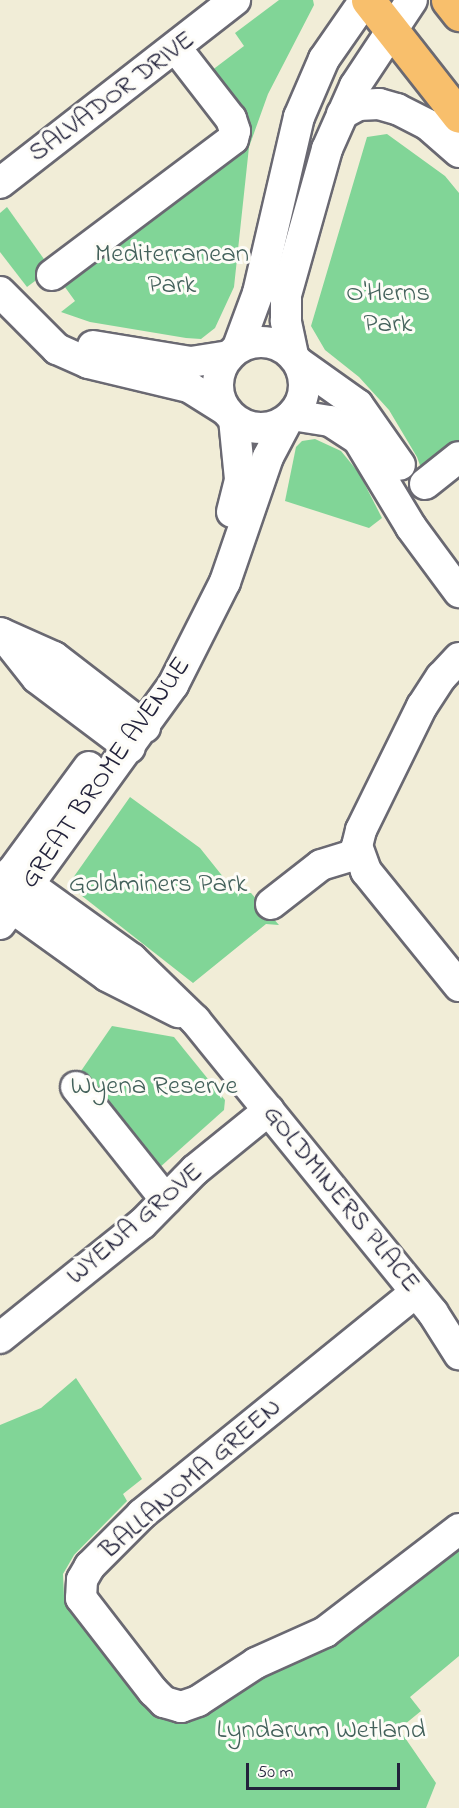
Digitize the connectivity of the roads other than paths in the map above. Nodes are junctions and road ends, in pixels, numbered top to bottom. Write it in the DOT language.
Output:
graph roads {
  1 [pos="367,0"];
  2 [pos="412,0"];
  3 [pos="448,0"];
  4 [pos="235,4"];
  5 [pos="459,14"];
  6 [pos="392,30"];
  7 [pos="176,48"];
  8 [pos="342,114"];
  9 [pos="459,116"];
  10 [pos="459,152"];
  11 [pos="0,183"];
  12 [pos="52,275"];
  13 [pos="0,292"];
  14 [pos="24,320"];
  15 [pos="233,351"];
  16 [pos="296,359"];
  17 [pos="229,414"];
  18 [pos="290,417"];
  19 [pos="459,457"];
  20 [pos="425,484"];
  21 [pos="436,562"];
  22 [pos="459,591"];
  23 [pos="1,633"];
  24 [pos="459,658"];
  25 [pos="129,731"];
  26 [pos="357,854"];
  27 [pos="9,896"];
  28 [pos="271,904"];
  29 [pos="459,986"];
  30 [pos="76,1087"];
  31 [pos="269,1110"];
  32 [pos="166,1200"];
  33 [pos="416,1292"];
  34 [pos="0,1338"];
  35 [pos="459,1354"];
  36 [pos="459,1529"];
  1 -- 6 [label="main road"];
  1 -- 15 [label="street"];
  2 -- 6 [label="street"];
  3 -- 5 [label="main road"];
  4 -- 7 [label="street, SALVADOR DRIVE"];
  6 -- 8 [label="street"];
  6 -- 9 [label="main road"];
  7 -- 11 [label="street, SALVADOR DRIVE"];
  7 -- 12 [label="street"];
  8 -- 10 [label="street"];
  8 -- 16 [label="street"];
  13 -- 14 [label="street"];
  14 -- 15 [label="street"];
  14 -- 17 [label="street"];
  15 -- 16 [label="street"];
  15 -- 17 [label="street"];
  16 -- 18 [label="street"];
  16 -- 21 [label="street"];
  17 -- 18 [label="street"];
  17 -- 25 [label="street, GREAT BROME AVENUE"];
  18 -- 21 [label="street"];
  18 -- 25 [label="street, GREAT BROME AVENUE"];
  19 -- 20 [label="street"];
  21 -- 22 [label="street"];
  23 -- 25 [label="street"];
  24 -- 26 [label="street"];
  25 -- 27 [label="street, GREAT BROME AVENUE"];
  26 -- 28 [label="street"];
  26 -- 29 [label="street"];
  27 -- 31 [label="street, GOLDMINERS PLACE"];
  30 -- 32 [label="street"];
  31 -- 32 [label="street, WYENA GROVE"];
  31 -- 33 [label="street, GOLDMINERS PLACE"];
  32 -- 34 [label="street, WYENA GROVE"];
  33 -- 35 [label="street, GOLDMINERS PLACE"];
  33 -- 36 [label="street, BALLANOMA GREEN"];
}
